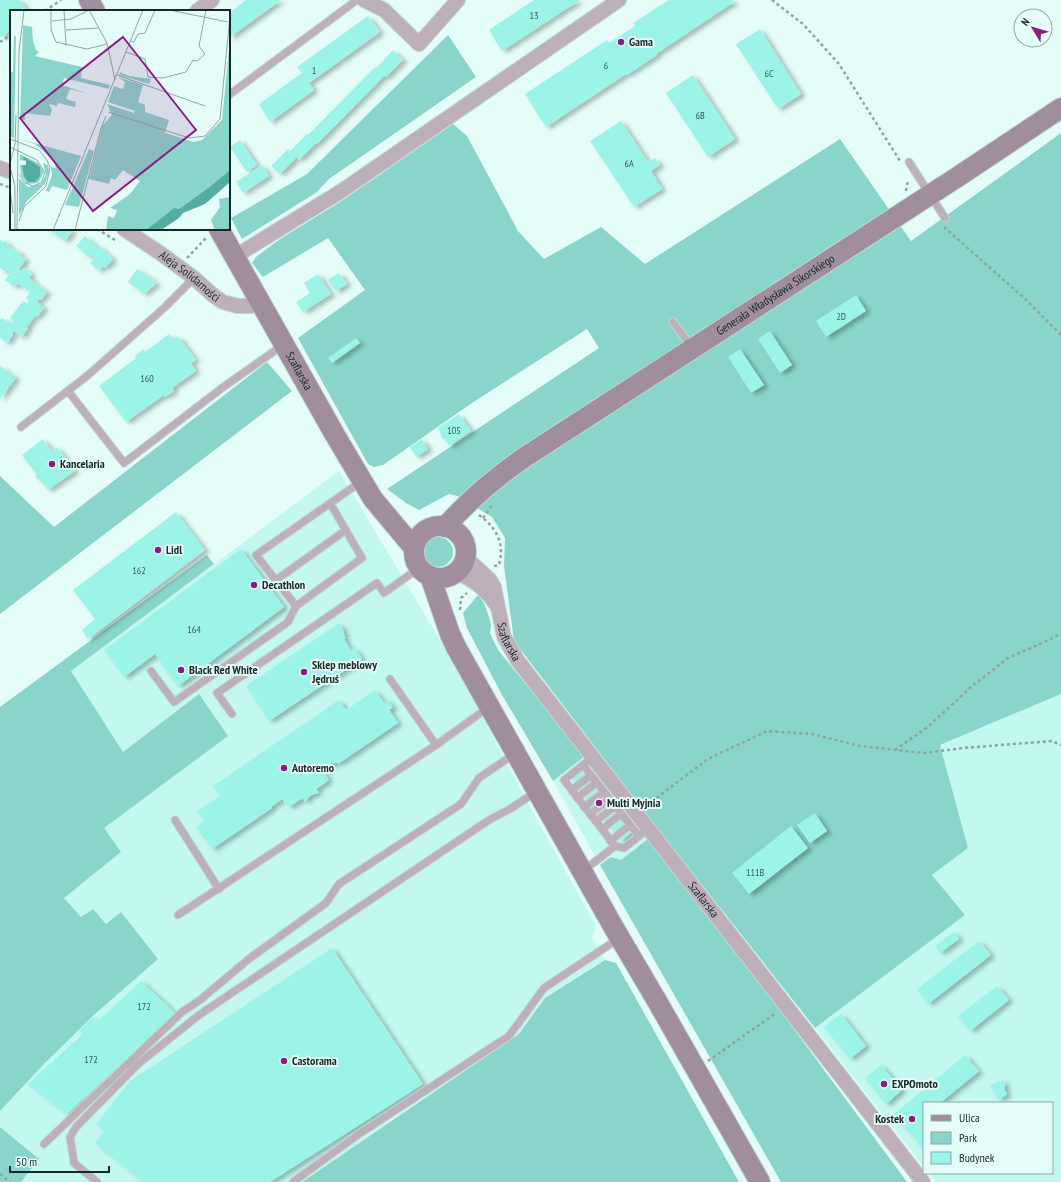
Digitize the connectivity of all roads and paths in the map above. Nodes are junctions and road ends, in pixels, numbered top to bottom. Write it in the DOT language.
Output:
graph roads {
  1 [pos="61,0"];
  2 [pos="89,0"];
  3 [pos="212,0"];
  4 [pos="357,0"];
  5 [pos="364,0"];
  6 [pos="458,0"];
  7 [pos="619,0"];
  8 [pos="772,0"];
  9 [pos="46,10"];
  10 [pos="94,10"];
  11 [pos="197,10"];
  12 [pos="10,35"];
  13 [pos="0,42"];
  14 [pos="230,94"];
  15 [pos="1061,108"];
  16 [pos="905,164"];
  17 [pos="0,168"];
  18 [pos="10,172"];
  19 [pos="909,178"];
  20 [pos="0,184"];
  21 [pos="10,188"];
  22 [pos="906,194"];
  23 [pos="930,194"];
  24 [pos="945,218"];
  25 [pos="944,227"];
  26 [pos="125,230"];
  27 [pos="214,231"];
  28 [pos="234,256"];
  29 [pos="168,259"];
  30 [pos="194,278"];
  31 [pos="260,302"];
  32 [pos="673,322"];
  33 [pos="1061,335"];
  34 [pos="284,344"];
  35 [pos="693,349"];
  36 [pos="68,391"];
  37 [pos="21,427"];
  38 [pos="362,481"];
  39 [pos="330,504"];
  40 [pos="384,511"];
  41 [pos="483,518"];
  42 [pos="346,530"];
  43 [pos="444,531"];
  44 [pos="414,548"];
  45 [pos="491,566"];
  46 [pos="458,568"];
  47 [pos="425,572"];
  48 [pos="276,580"];
  49 [pos="296,606"];
  50 [pos="446,624"];
  51 [pos="1061,633"];
  52 [pos="151,671"];
  53 [pos="390,679"];
  54 [pos="489,706"];
  55 [pos="232,714"];
  56 [pos="436,745"];
  57 [pos="1061,745"];
  58 [pos="895,750"];
  59 [pos="516,753"];
  60 [pos="588,761"];
  61 [pos="591,775"];
  62 [pos="596,782"];
  63 [pos="572,790"];
  64 [pos="537,791"];
  65 [pos="604,792"];
  66 [pos="577,798"];
  67 [pos="609,799"];
  68 [pos="615,806"];
  69 [pos="584,807"];
  70 [pos="590,814"];
  71 [pos="621,814"];
  72 [pos="633,819"];
  73 [pos="175,820"];
  74 [pos="596,821"];
  75 [pos="602,829"];
  76 [pos="644,832"];
  77 [pos="613,844"];
  78 [pos="583,871"];
  79 [pos="219,889"];
  80 [pos="178,915"];
  81 [pos="620,938"];
  82 [pos="786,1006"];
  83 [pos="697,1070"];
  84 [pos="44,1144"];
  85 [pos="0,1174"];
  86 [pos="10,1182"];
  87 [pos="97,1182"];
  88 [pos="293,1182"];
  89 [pos="760,1182"];
  90 [pos="923,1182"];
  1 -- 9 [label="path"];
  2 -- 10 [label="street"];
  3 -- 11 [label="street"];
  4 -- 14 [label="lane"];
  5 -- 6 [label="street"];
  7 -- 28 [label="street"];
  8 -- 16 [label="path"];
  12 -- 13 [label="path"];
  15 -- 23 [label="street, Generała Władysława Sikorskiego"];
  16 -- 23 [label="lane"];
  17 -- 18 [label="street"];
  19 -- 22 [label="path"];
  20 -- 21 [label="path"];
  23 -- 24 [label="lane"];
  23 -- 35 [label="street, Generała Władysława Sikorskiego"];
  25 -- 33 [label="path"];
  26 -- 29 [label="street, Aleja Solidarności"];
  27 -- 28 [label="street, Szaflarska"];
  27 -- 29 [label="path"];
  28 -- 31 [label="street, Szaflarska"];
  29 -- 30 [label="street, Aleja Solidarności"];
  30 -- 31 [label="street, Aleja Solidarności"];
  30 -- 36 [label="lane"];
  31 -- 34 [label="street, Szaflarska"];
  32 -- 35 [label="lane"];
  34 -- 36 [label="lane"];
  34 -- 38 [label="street, Szaflarska"];
  35 -- 43 [label="street, Generała Władysława Sikorskiego"];
  36 -- 37 [label="lane"];
  38 -- 39 [label="lane"];
  38 -- 40 [label="street, Szaflarska"];
  39 -- 42 [label="lane"];
  39 -- 48 [label="lane"];
  40 -- 43 [label="street, Szaflarska"];
  40 -- 44 [label="street, Szaflarska"];
  41 -- 45 [label="path"];
  42 -- 48 [label="lane"];
  42 -- 49 [label="lane"];
  43 -- 44 [label="street"];
  43 -- 46 [label="street"];
  44 -- 47 [label="street"];
  46 -- 47 [label="street"];
  46 -- 50 [label="street"];
  46 -- 60 [label="street, Szaflarska"];
  47 -- 50 [label="street"];
  47 -- 55 [label="lane"];
  48 -- 49 [label="lane"];
  49 -- 52 [label="lane"];
  50 -- 54 [label="street"];
  51 -- 58 [label="path"];
  53 -- 56 [label="lane"];
  54 -- 56 [label="lane"];
  54 -- 59 [label="street"];
  56 -- 79 [label="lane"];
  57 -- 58 [label="path"];
  58 -- 72 [label="path"];
  59 -- 64 [label="street"];
  59 -- 84 [label="lane"];
  60 -- 61 [label="lane"];
  60 -- 63 [label="lane"];
  60 -- 72 [label="street, Szaflarska"];
  61 -- 62 [label="lane"];
  61 -- 63 [label="lane"];
  62 -- 65 [label="lane"];
  62 -- 66 [label="lane"];
  63 -- 66 [label="lane"];
  64 -- 78 [label="street"];
  64 -- 87 [label="lane"];
  65 -- 67 [label="lane"];
  65 -- 69 [label="lane"];
  66 -- 69 [label="lane"];
  67 -- 68 [label="lane"];
  67 -- 70 [label="lane"];
  68 -- 71 [label="lane"];
  68 -- 74 [label="lane"];
  69 -- 70 [label="lane"];
  70 -- 74 [label="lane"];
  71 -- 72 [label="lane"];
  71 -- 75 [label="lane"];
  72 -- 76 [label="street, Szaflarska"];
  72 -- 77 [label="lane"];
  73 -- 79 [label="lane"];
  74 -- 75 [label="lane"];
  75 -- 77 [label="lane"];
  76 -- 77 [label="lane"];
  76 -- 82 [label="street, Szaflarska"];
  77 -- 78 [label="lane"];
  78 -- 81 [label="street"];
  79 -- 80 [label="lane"];
  81 -- 83 [label="street"];
  81 -- 88 [label="lane"];
  82 -- 83 [label="path"];
  82 -- 90 [label="street, Szaflarska"];
  83 -- 89 [label="street"];
  85 -- 86 [label="path"];
}
